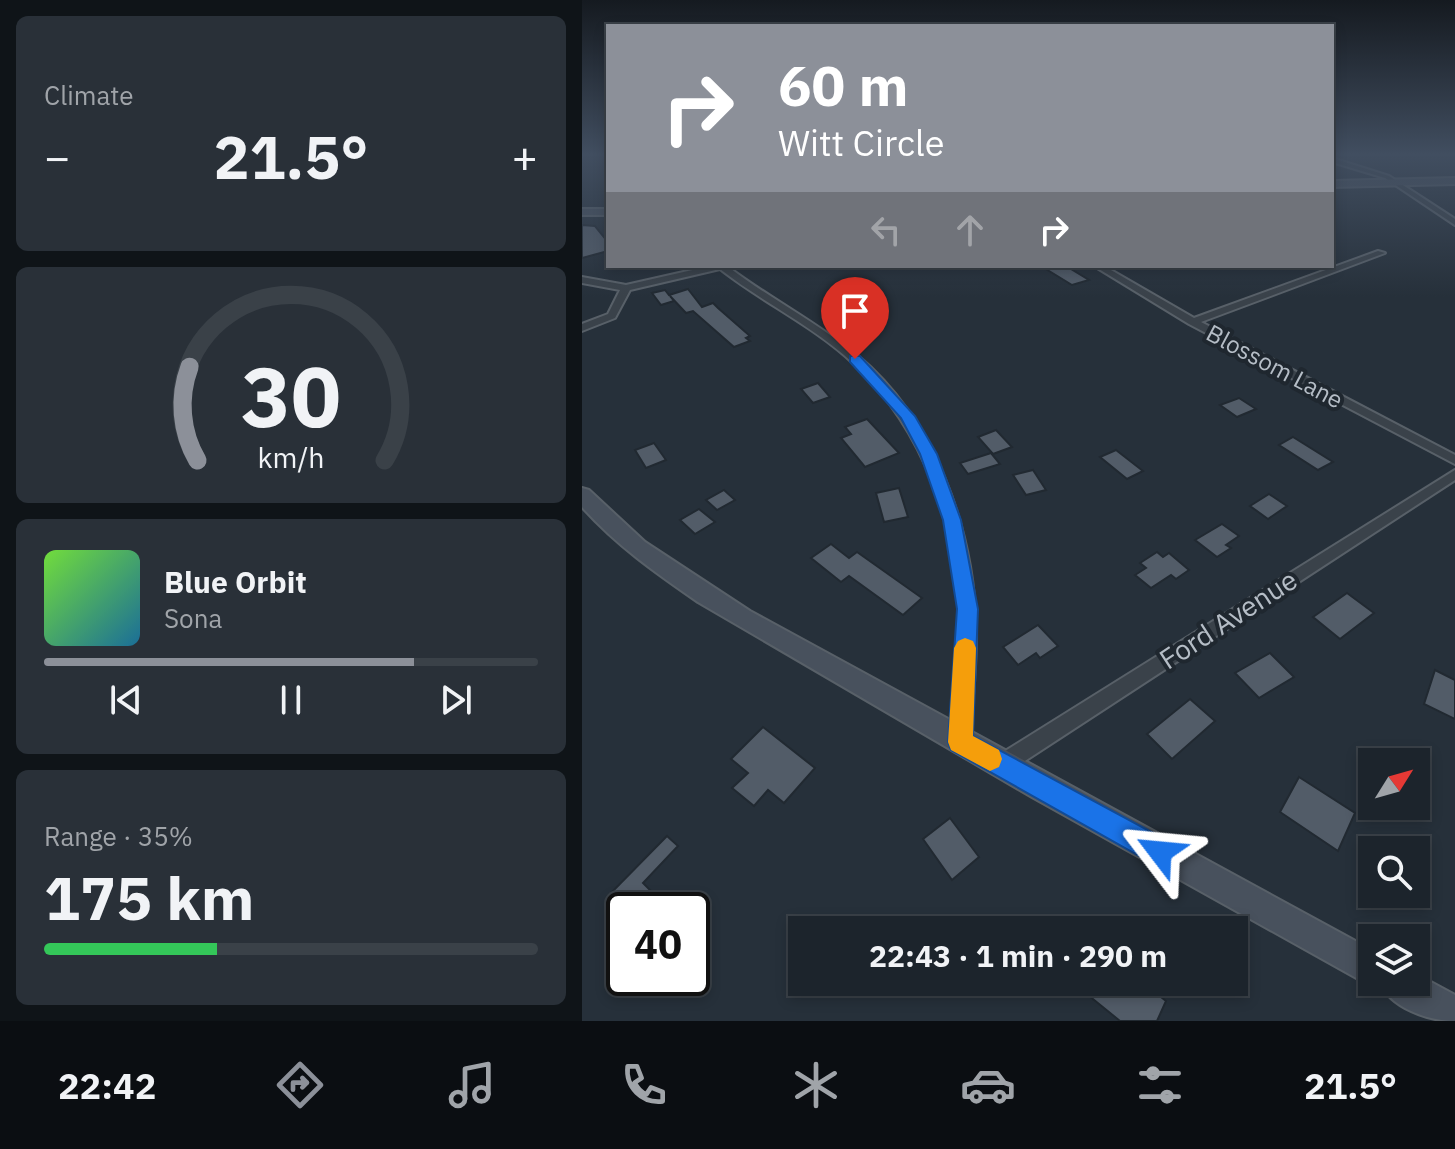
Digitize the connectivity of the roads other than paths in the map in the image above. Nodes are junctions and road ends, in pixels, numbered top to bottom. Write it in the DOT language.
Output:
graph roads {
  1 [pos="1422,202"];
  2 [pos="582,212"];
  3 [pos="606,212"];
  4 [pos="1455,223"];
  5 [pos="1381,253"];
  6 [pos="713,268"];
  7 [pos="724,268"];
  8 [pos="1101,268"];
  9 [pos="582,280"];
  10 [pos="626,288"];
  11 [pos="1193,322"];
  12 [pos="582,328"];
  13 [pos="1455,460"];
  14 [pos="1455,474"];
  15 [pos="582,495"];
  16 [pos="960,742"];
  17 [pos="1001,765"];
  18 [pos="1358,960"];
  19 [pos="1422,996"];
  20 [pos="1455,1014"];
  1 -- 4 [label="street"];
  2 -- 3 [label="street"];
  5 -- 11 [label="street"];
  6 -- 10 [label="street"];
  7 -- 16 [label="street"];
  8 -- 11 [label="street, Blossom Lane"];
  9 -- 10 [label="street"];
  10 -- 12 [label="street"];
  11 -- 13 [label="street, Blossom Lane"];
  14 -- 17 [label="street, Ford Avenue"];
  15 -- 16 [label="street"];
  16 -- 17 [label="street"];
  17 -- 18 [label="street"];
  19 -- 20 [label="street"];
}
